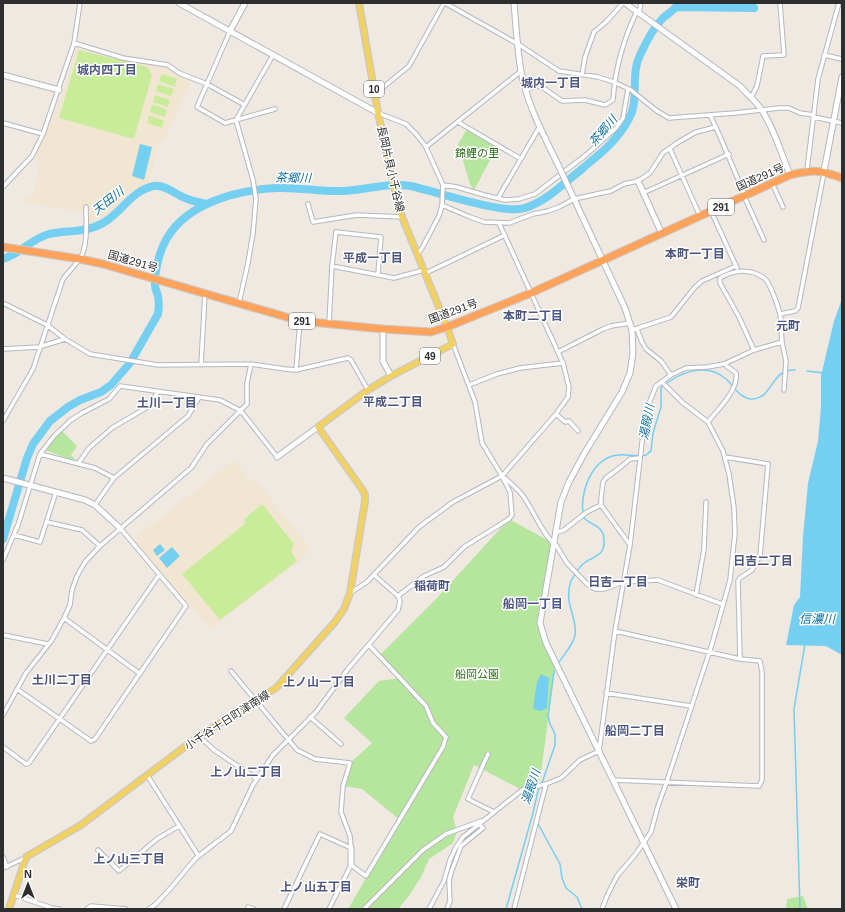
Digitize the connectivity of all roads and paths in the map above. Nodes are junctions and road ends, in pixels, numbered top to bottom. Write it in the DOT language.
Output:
graph roads {
  1 [pos="80,3"];
  2 [pos="179,3"];
  3 [pos="245,3"];
  4 [pos="359,3"];
  5 [pos="444,3"];
  6 [pos="514,3"];
  7 [pos="624,3"];
  8 [pos="641,3"];
  9 [pos="780,3"];
  10 [pos="839,3"];
  11 [pos="638,12"];
  12 [pos="230,31"];
  13 [pos="74,43"];
  14 [pos="518,44"];
  15 [pos="273,55"];
  16 [pos="824,55"];
  17 [pos="842,60"];
  18 [pos="521,71"];
  19 [pos="3,75"];
  20 [pos="582,75"];
  21 [pos="842,77"];
  22 [pos="614,82"];
  23 [pos="207,84"];
  24 [pos="59,90"];
  25 [pos="526,90"];
  26 [pos="630,90"];
  27 [pos="375,94"];
  28 [pos="751,98"];
  29 [pos="245,105"];
  30 [pos="275,109"];
  31 [pos="762,110"];
  32 [pos="378,114"];
  33 [pos="710,115"];
  34 [pos="814,116"];
  35 [pos="236,120"];
  36 [pos="834,121"];
  37 [pos="458,122"];
  38 [pos="3,123"];
  39 [pos="842,123"];
  40 [pos="540,126"];
  41 [pos="716,127"];
  42 [pos="43,134"];
  43 [pos="426,147"];
  44 [pos="670,149"];
  45 [pos="729,154"];
  46 [pos="521,159"];
  47 [pos="807,170"];
  48 [pos="824,171"];
  49 [pos="790,175"];
  50 [pos="682,176"];
  51 [pos="842,178"];
  52 [pos="638,181"];
  53 [pos="772,183"];
  54 [pos="3,186"];
  55 [pos="443,186"];
  56 [pos="644,193"];
  57 [pos="745,196"];
  58 [pos="498,198"];
  59 [pos="574,199"];
  60 [pos="308,204"];
  61 [pos="442,205"];
  62 [pos="86,207"];
  63 [pos="783,207"];
  64 [pos="711,211"];
  65 [pos="700,216"];
  66 [pos="402,217"];
  67 [pos="499,223"];
  68 [pos="662,234"];
  69 [pos="505,235"];
  70 [pos="764,240"];
  71 [pos="3,247"];
  72 [pos="417,253"];
  73 [pos="80,259"];
  74 [pos="602,260"];
  75 [pos="332,266"];
  76 [pos="737,268"];
  77 [pos="425,272"];
  78 [pos="378,274"];
  79 [pos="205,293"];
  80 [pos="531,293"];
  81 [pos="3,303"];
  82 [pos="239,303"];
  83 [pos="780,314"];
  84 [pos="300,321"];
  85 [pos="630,323"];
  86 [pos="330,324"];
  87 [pos="47,325"];
  88 [pos="447,327"];
  89 [pos="383,329"];
  90 [pos="635,330"];
  91 [pos="65,339"];
  92 [pos="782,342"];
  93 [pos="453,344"];
  94 [pos="39,347"];
  95 [pos="3,349"];
  96 [pos="754,350"];
  97 [pos="558,352"];
  98 [pos="563,362"];
  99 [pos="250,364"];
  100 [pos="724,364"];
  101 [pos="201,365"];
  102 [pos="296,370"];
  103 [pos="671,375"];
  104 [pos="391,376"];
  105 [pos="663,383"];
  106 [pos="469,385"];
  107 [pos="368,390"];
  108 [pos="784,390"];
  109 [pos="158,392"];
  110 [pos="199,397"];
  111 [pos="241,411"];
  112 [pos="556,414"];
  113 [pos="3,421"];
  114 [pos="708,422"];
  115 [pos="318,427"];
  116 [pos="578,431"];
  117 [pos="40,454"];
  118 [pos="640,456"];
  119 [pos="725,457"];
  120 [pos="277,458"];
  121 [pos="78,464"];
  122 [pos="502,476"];
  123 [pos="3,478"];
  124 [pos="114,478"];
  125 [pos="30,485"];
  126 [pos="56,492"];
  127 [pos="706,502"];
  128 [pos="96,505"];
  129 [pos="601,505"];
  130 [pos="47,522"];
  131 [pos="121,529"];
  132 [pos="555,533"];
  133 [pos="14,535"];
  134 [pos="553,544"];
  135 [pos="630,545"];
  136 [pos="100,546"];
  137 [pos="3,560"];
  138 [pos="159,575"];
  139 [pos="374,575"];
  140 [pos="730,580"];
  141 [pos="738,581"];
  142 [pos="623,582"];
  143 [pos="350,593"];
  144 [pos="696,595"];
  145 [pos="398,596"];
  146 [pos="722,604"];
  147 [pos="64,618"];
  148 [pos="615,631"];
  149 [pos="3,635"];
  150 [pos="48,644"];
  151 [pos="369,645"];
  152 [pos="106,650"];
  153 [pos="709,652"];
  154 [pos="740,659"];
  155 [pos="231,671"];
  156 [pos="139,673"];
  157 [pos="17,689"];
  158 [pos="606,693"];
  159 [pos="257,702"];
  160 [pos="691,706"];
  161 [pos="3,715"];
  162 [pos="310,717"];
  163 [pos="60,718"];
  164 [pos="199,736"];
  165 [pos="287,740"];
  166 [pos="340,744"];
  167 [pos="3,747"];
  168 [pos="599,751"];
  169 [pos="488,754"];
  170 [pos="147,775"];
  171 [pos="257,779"];
  172 [pos="613,780"];
  173 [pos="667,781"];
  174 [pos="545,784"];
  175 [pos="494,812"];
  176 [pos="483,820"];
  177 [pos="479,824"];
  178 [pos="179,826"];
  179 [pos="644,842"];
  180 [pos="351,848"];
  181 [pos="98,850"];
  182 [pos="198,855"];
  183 [pos="3,857"];
  184 [pos="26,857"];
  185 [pos="352,865"];
  186 [pos="5,867"];
  187 [pos="14,895"];
  188 [pos="248,907"];
  189 [pos="8,909"];
  190 [pos="59,909"];
  191 [pos="87,909"];
  192 [pos="126,909"];
  193 [pos="149,909"];
  194 [pos="254,909"];
  195 [pos="284,909"];
  196 [pos="329,909"];
  197 [pos="364,909"];
  198 [pos="429,909"];
  199 [pos="447,909"];
  200 [pos="514,909"];
  201 [pos="602,909"];
  202 [pos="676,909"];
  1 -- 13 [label="street"];
  2 -- 12 [label="street"];
  3 -- 12 [label="street"];
  4 -- 27 [label="main road, 長岡片貝小千谷線 / 10"];
  5 -- 14 [label="street"];
  5 -- 27 [label="street"];
  6 -- 14 [label="street"];
  7 -- 11 [label="street"];
  7 -- 20 [label="street"];
  8 -- 11 [label="street"];
  9 -- 28 [label="street"];
  10 -- 16 [label="street"];
  11 -- 22 [label="street"];
  11 -- 28 [label="street"];
  12 -- 15 [label="street"];
  12 -- 23 [label="street"];
  13 -- 23 [label="street"];
  13 -- 24 [label="street"];
  14 -- 18 [label="street"];
  14 -- 20 [label="street"];
  15 -- 29 [label="street"];
  15 -- 32 [label="street"];
  16 -- 17 [label="street"];
  16 -- 34 [label="street"];
  18 -- 25 [label="street"];
  18 -- 37 [label="street"];
  19 -- 24 [label="street"];
  20 -- 22 [label="street"];
  21 -- 36 [label="street"];
  22 -- 25 [label="street"];
  22 -- 26 [label="street"];
  23 -- 29 [label="street"];
  23 -- 35 [label="street"];
  24 -- 42 [label="street"];
  25 -- 40 [label="street"];
  26 -- 33 [label="street"];
  26 -- 58 [label="street"];
  27 -- 32 [label="main road, 長岡片貝小千谷線 / 10"];
  28 -- 31 [label="street"];
  29 -- 35 [label="street"];
  30 -- 35 [label="street"];
  31 -- 33 [label="street"];
  31 -- 34 [label="street"];
  31 -- 49 [label="street"];
  32 -- 43 [label="street"];
  32 -- 66 [label="main road, 長岡片貝小千谷線 / 10"];
  33 -- 41 [label="street"];
  34 -- 36 [label="street"];
  34 -- 47 [label="street"];
  35 -- 82 [label="street"];
  36 -- 39 [label="street"];
  36 -- 48 [label="street"];
  37 -- 43 [label="street"];
  37 -- 46 [label="street"];
  38 -- 42 [label="street"];
  40 -- 46 [label="street"];
  40 -- 59 [label="street, bridge"];
  41 -- 44 [label="street"];
  41 -- 45 [label="street"];
  42 -- 54 [label="street"];
  43 -- 55 [label="street"];
  44 -- 50 [label="street"];
  44 -- 52 [label="street"];
  45 -- 50 [label="street"];
  45 -- 57 [label="street"];
  46 -- 58 [label="street"];
  47 -- 48 [label="highway, 国道291号 / 291"];
  47 -- 49 [label="highway, 国道291号 / 291"];
  48 -- 51 [label="highway, 国道291号 / 291"];
  48 -- 83 [label="street"];
  49 -- 53 [label="highway, 国道291号 / 291"];
  50 -- 56 [label="street"];
  50 -- 65 [label="street"];
  52 -- 56 [label="street"];
  52 -- 59 [label="street"];
  53 -- 57 [label="highway, 国道291号 / 291"];
  53 -- 63 [label="street"];
  55 -- 58 [label="street"];
  55 -- 61 [label="street"];
  56 -- 68 [label="street"];
  57 -- 64 [label="highway, 国道291号 / 291"];
  57 -- 70 [label="street"];
  59 -- 67 [label="street"];
  59 -- 74 [label="street"];
  60 -- 66 [label="street"];
  61 -- 67 [label="street"];
  61 -- 72 [label="street"];
  62 -- 73 [label="street"];
  64 -- 65 [label="highway, 国道291号 / 291"];
  64 -- 76 [label="street"];
  65 -- 68 [label="highway, 国道291号 / 291"];
  66 -- 72 [label="main road, 長岡片貝小千谷線 / 10"];
  67 -- 69 [label="street"];
  68 -- 74 [label="highway, 国道291号 / 291"];
  69 -- 77 [label="street"];
  69 -- 80 [label="street"];
  71 -- 73 [label="highway, 国道291号 / 291"];
  72 -- 77 [label="main road, 長岡片貝小千谷線 / 10"];
  73 -- 79 [label="highway, 国道291号 / 291"];
  73 -- 87 [label="street"];
  74 -- 80 [label="highway, 国道291号 / 291"];
  74 -- 85 [label="street"];
  75 -- 78 [label="street"];
  75 -- 78 [label="street"];
  75 -- 86 [label="street"];
  76 -- 83 [label="street"];
  76 -- 90 [label="street"];
  76 -- 96 [label="street"];
  77 -- 78 [label="street"];
  77 -- 88 [label="main road, 長岡片貝小千谷線 / 10"];
  79 -- 82 [label="highway, 国道291号 / 291"];
  79 -- 101 [label="street"];
  80 -- 88 [label="highway, 国道291号 / 291"];
  80 -- 97 [label="street"];
  81 -- 87 [label="street"];
  82 -- 84 [label="highway, 国道291号 / 291"];
  83 -- 92 [label="street"];
  84 -- 86 [label="highway, 国道291号 / 291"];
  84 -- 102 [label="street"];
  85 -- 90 [label="street"];
  85 -- 97 [label="street"];
  86 -- 89 [label="highway, 国道291号 / 291"];
  87 -- 91 [label="street"];
  87 -- 94 [label="street"];
  88 -- 89 [label="highway, 国道291号 / 291"];
  88 -- 93 [label="main road, 49"];
  89 -- 104 [label="street"];
  90 -- 103 [label="street"];
  90 -- 132 [label="street"];
  91 -- 94 [label="street"];
  91 -- 101 [label="street"];
  92 -- 96 [label="street"];
  92 -- 108 [label="street"];
  93 -- 104 [label="main road, 49"];
  93 -- 106 [label="street"];
  94 -- 95 [label="street"];
  94 -- 113 [label="street"];
  96 -- 100 [label="street"];
  97 -- 98 [label="street"];
  98 -- 106 [label="street"];
  98 -- 112 [label="street"];
  99 -- 101 [label="street"];
  99 -- 102 [label="street"];
  99 -- 111 [label="street"];
  100 -- 103 [label="street"];
  100 -- 114 [label="street"];
  102 -- 107 [label="street"];
  103 -- 105 [label="street"];
  104 -- 107 [label="main road, 49"];
  105 -- 114 [label="street"];
  105 -- 118 [label="street"];
  106 -- 122 [label="street"];
  107 -- 115 [label="main road, 49"];
  109 -- 110 [label="street"];
  109 -- 117 [label="street"];
  109 -- 121 [label="street"];
  110 -- 111 [label="street"];
  110 -- 124 [label="street"];
  111 -- 120 [label="street"];
  111 -- 131 [label="street"];
  112 -- 116 [label="street"];
  112 -- 122 [label="street"];
  114 -- 119 [label="street"];
  115 -- 120 [label="street"];
  115 -- 143 [label="main road, 小千谷十日町津南線"];
  117 -- 121 [label="street"];
  117 -- 125 [label="street"];
  118 -- 129 [label="street"];
  118 -- 135 [label="street"];
  119 -- 140 [label="street"];
  119 -- 141 [label="street"];
  121 -- 124 [label="street"];
  122 -- 134 [label="street"];
  122 -- 139 [label="street"];
  122 -- 145 [label="street"];
  123 -- 125 [label="street"];
  124 -- 128 [label="street"];
  125 -- 126 [label="street"];
  125 -- 133 [label="street"];
  126 -- 128 [label="street"];
  126 -- 130 [label="street"];
  127 -- 144 [label="street"];
  128 -- 131 [label="street"];
  129 -- 132 [label="street"];
  129 -- 135 [label="street"];
  130 -- 133 [label="street"];
  130 -- 136 [label="street"];
  131 -- 136 [label="street"];
  131 -- 138 [label="street"];
  132 -- 134 [label="street"];
  133 -- 137 [label="street"];
  134 -- 142 [label="street"];
  134 -- 168 [label="street"];
  135 -- 142 [label="street"];
  136 -- 147 [label="street"];
  138 -- 152 [label="street"];
  138 -- 156 [label="street"];
  139 -- 143 [label="street"];
  139 -- 145 [label="street"];
  140 -- 141 [label="street"];
  140 -- 146 [label="street"];
  141 -- 154 [label="street"];
  142 -- 144 [label="street"];
  142 -- 148 [label="street"];
  143 -- 159 [label="main road, 小千谷十日町津南線"];
  144 -- 146 [label="street"];
  145 -- 151 [label="street"];
  146 -- 153 [label="street"];
  147 -- 150 [label="street"];
  147 -- 152 [label="street"];
  148 -- 153 [label="street"];
  148 -- 158 [label="street"];
  149 -- 150 [label="street"];
  150 -- 157 [label="street"];
  151 -- 162 [label="street"];
  151 -- 185 [label="street"];
  152 -- 156 [label="street"];
  152 -- 163 [label="street"];
  153 -- 154 [label="street"];
  153 -- 160 [label="street"];
  154 -- 173 [label="street"];
  155 -- 159 [label="street"];
  156 -- 163 [label="street"];
  157 -- 161 [label="street"];
  157 -- 163 [label="street"];
  158 -- 160 [label="street"];
  158 -- 168 [label="street"];
  159 -- 164 [label="main road, 小千谷十日町津南線"];
  159 -- 165 [label="street"];
  160 -- 173 [label="street"];
  162 -- 165 [label="street"];
  162 -- 166 [label="street"];
  163 -- 167 [label="street"];
  164 -- 170 [label="main road, 小千谷十日町津南線"];
  164 -- 171 [label="street"];
  165 -- 171 [label="street"];
  165 -- 180 [label="street"];
  168 -- 172 [label="street"];
  168 -- 174 [label="street"];
  169 -- 175 [label="street"];
  170 -- 178 [label="street"];
  170 -- 184 [label="main road, 小千谷十日町津南線"];
  171 -- 182 [label="street"];
  172 -- 173 [label="street"];
  172 -- 179 [label="street"];
  173 -- 179 [label="street"];
  174 -- 175 [label="street"];
  174 -- 200 [label="street"];
  175 -- 176 [label="street"];
  176 -- 177 [label="street"];
  176 -- 197 [label="street"];
  177 -- 198 [label="street"];
  177 -- 199 [label="street"];
  178 -- 181 [label="street"];
  178 -- 182 [label="street"];
  179 -- 201 [label="street"];
  179 -- 202 [label="street"];
  180 -- 185 [label="street"];
  180 -- 195 [label="street"];
  182 -- 193 [label="street"];
  183 -- 186 [label="street"];
  184 -- 186 [label="street"];
  184 -- 187 [label="main road"];
  185 -- 196 [label="street"];
  187 -- 189 [label="main road"];
  187 -- 190 [label="street"];
  188 -- 194 [label="street"];
  191 -- 192 [label="street"];
}
